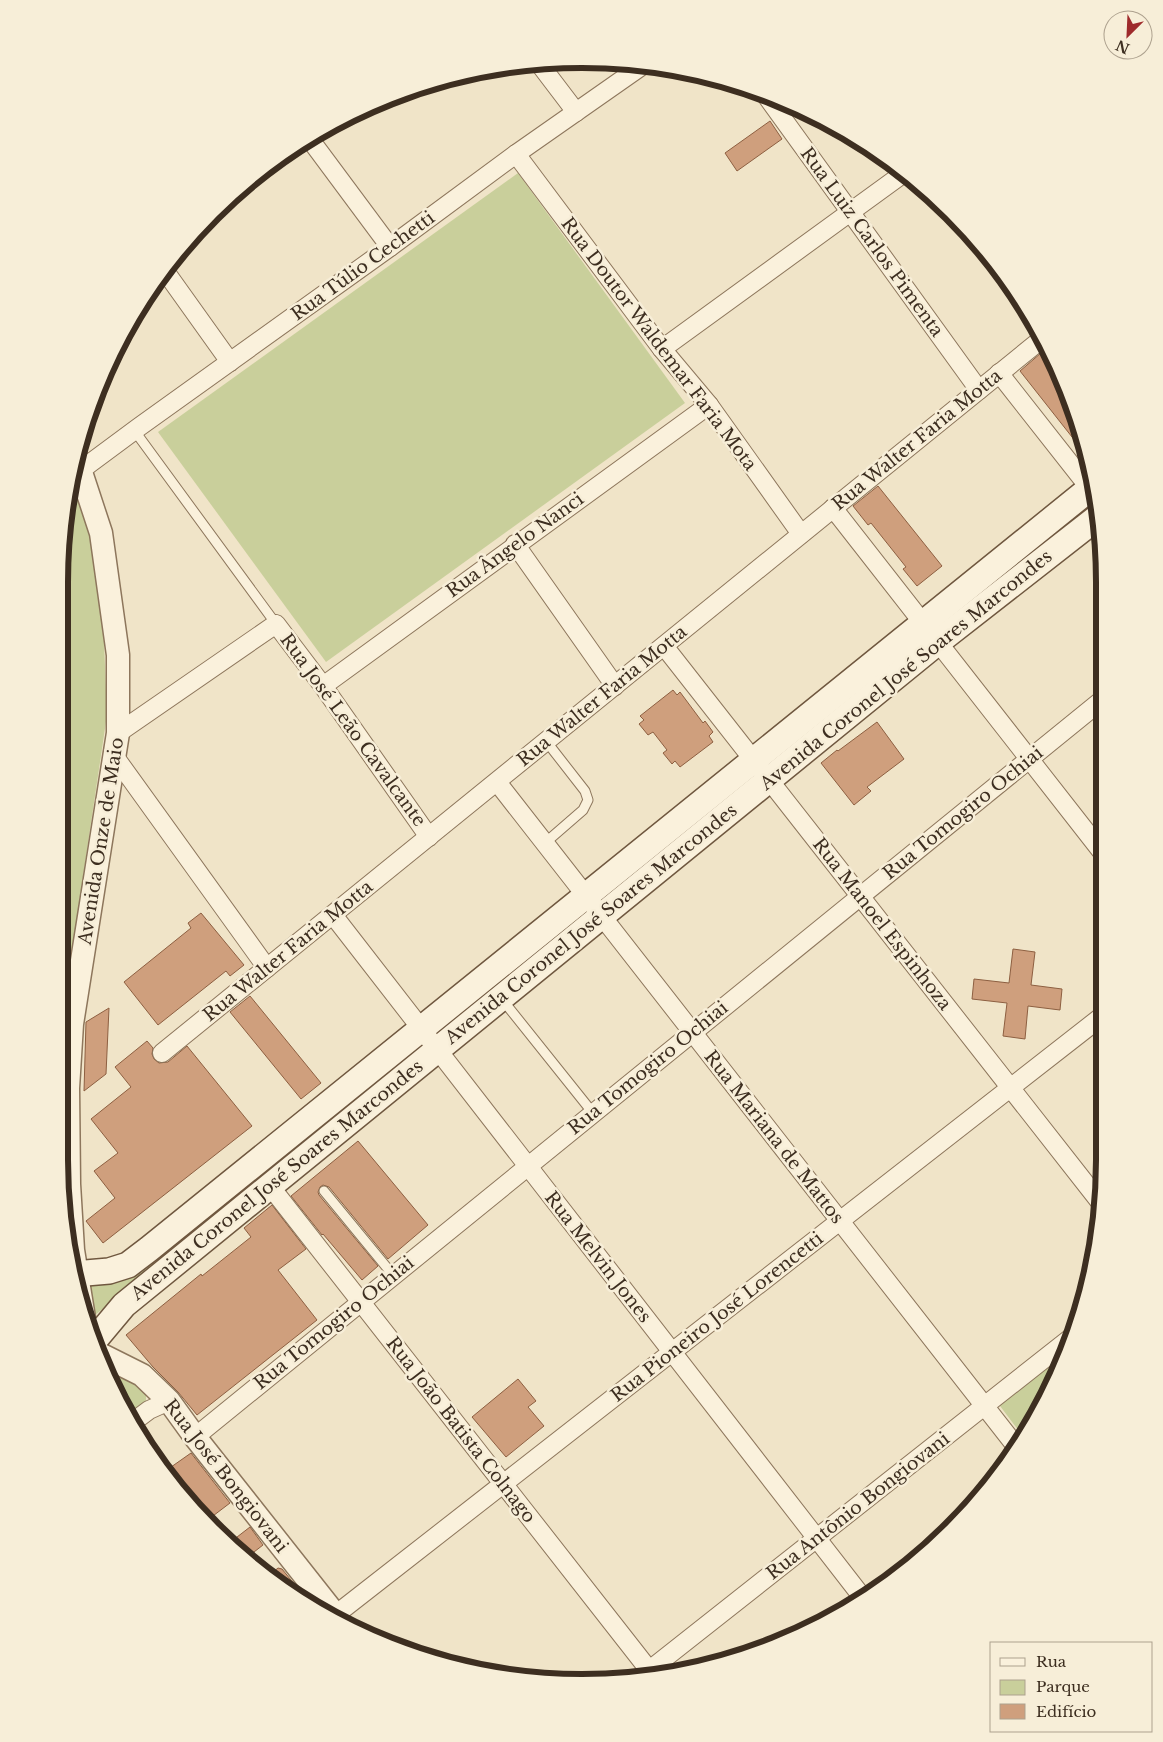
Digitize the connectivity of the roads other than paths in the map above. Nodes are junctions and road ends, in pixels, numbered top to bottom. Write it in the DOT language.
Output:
graph roads {
  1 [pos="544,69"];
  2 [pos="635,71"];
  3 [pos="773,105"];
  4 [pos="576,112"];
  5 [pos="313,143"];
  6 [pos="516,154"];
  7 [pos="898,177"];
  8 [pos="850,211"];
  9 [pos="390,247"];
  10 [pos="169,276"];
  11 [pos="1037,343"];
  12 [pos="662,349"];
  13 [pos="230,362"];
  14 [pos="999,373"];
  15 [pos="979,390"];
  16 [pos="709,404"];
  17 [pos="134,430"];
  18 [pos="81,462"];
  19 [pos="80,468"];
  20 [pos="1086,483"];
  21 [pos="1088,494"];
  22 [pos="833,508"];
  23 [pos="1092,521"];
  24 [pos="801,534"];
  25 [pos="515,544"];
  26 [pos="276,624"];
  27 [pos="930,632"];
  28 [pos="664,646"];
  29 [pos="323,686"];
  30 [pos="614,686"];
  31 [pos="1096,705"];
  32 [pos="118,733"];
  33 [pos="546,741"];
  34 [pos="115,757"];
  35 [pos="1029,759"];
  36 [pos="761,770"];
  37 [pos="497,782"];
  38 [pos="429,836"];
  39 [pos="545,843"];
  40 [pos="1096,844"];
  41 [pos="586,896"];
  42 [pos="860,896"];
  43 [pos="333,915"];
  44 [pos="602,916"];
  45 [pos="267,968"];
  46 [pos="500,998"];
  47 [pos="1096,1022"];
  48 [pos="421,1029"];
  49 [pos="693,1032"];
  50 [pos="437,1050"];
  51 [pos="162,1053"];
  52 [pos="68,1088"];
  53 [pos="68,1088"];
  54 [pos="1011,1088"];
  55 [pos="593,1113"];
  56 [pos="68,1144"];
  57 [pos="68,1144"];
  58 [pos="528,1166"];
  59 [pos="270,1186"];
  60 [pos="324,1191"];
  61 [pos="1094,1194"];
  62 [pos="71,1216"];
  63 [pos="840,1221"];
  64 [pos="80,1274"];
  65 [pos="393,1275"];
  66 [pos="361,1302"];
  67 [pos="99,1335"];
  68 [pos="1060,1347"];
  69 [pos="672,1352"];
  70 [pos="107,1357"];
  71 [pos="169,1401"];
  72 [pos="984,1406"];
  73 [pos="137,1419"];
  74 [pos="195,1437"];
  75 [pos="1012,1441"];
  76 [pos="503,1484"];
  77 [pos="817,1538"];
  78 [pos="860,1593"];
  79 [pos="331,1609"];
  80 [pos="339,1614"];
  81 [pos="654,1669"];
  82 [pos="645,1670"];
  1 -- 4 [label="street"];
  2 -- 4 [label="street, Rua Túlio Cechetti"];
  3 -- 8 [label="street, Rua Luiz Carlos Pimenta"];
  4 -- 6 [label="street, Rua Túlio Cechetti"];
  5 -- 9 [label="street"];
  6 -- 9 [label="street, Rua Túlio Cechetti"];
  6 -- 12 [label="street, Rua Doutor Waldemar Faria Mota"];
  7 -- 8 [label="street"];
  8 -- 12 [label="street"];
  8 -- 15 [label="street, Rua Luiz Carlos Pimenta"];
  9 -- 13 [label="street, Rua Túlio Cechetti"];
  10 -- 13 [label="street"];
  11 -- 14 [label="street, Rua Walter Faria Motta"];
  12 -- 16 [label="street, Rua Doutor Waldemar Faria Mota"];
  13 -- 17 [label="street, Rua Túlio Cechetti"];
  14 -- 15 [label="street, Rua Walter Faria Motta"];
  14 -- 20 [label="street"];
  15 -- 22 [label="street, Rua Walter Faria Motta"];
  16 -- 24 [label="street, Rua Doutor Waldemar Faria Mota"];
  16 -- 25 [label="street, Rua Ângelo Nanci"];
  17 -- 18 [label="street, Rua Túlio Cechetti"];
  17 -- 26 [label="lane"];
  19 -- 32 [label="street, Avenida Onze de Maio"];
  21 -- 27 [label="main road, Avenida Coronel José Soares Marcondes"];
  22 -- 24 [label="street, Rua Walter Faria Motta"];
  22 -- 27 [label="street"];
  23 -- 27 [label="main road, Avenida Coronel José Soares Marcondes"];
  24 -- 28 [label="street, Rua Walter Faria Motta"];
  25 -- 29 [label="street, Rua Ângelo Nanci"];
  25 -- 30 [label="street"];
  26 -- 29 [label="street, Rua José Leão Cavalcante"];
  26 -- 32 [label="street"];
  27 -- 35 [label="street"];
  27 -- 36 [label="main road, Avenida Coronel José Soares Marcondes"];
  28 -- 30 [label="street, Rua Walter Faria Motta"];
  28 -- 36 [label="street, Rua Manoel Espinhoza"];
  29 -- 38 [label="street, Rua José Leão Cavalcante"];
  30 -- 33 [label="street, Rua Walter Faria Motta"];
  31 -- 35 [label="street, Rua Tomogiro Ochiai"];
  32 -- 34 [label="street, Avenida Onze de Maio"];
  33 -- 37 [label="street, Rua Walter Faria Motta"];
  33 -- 39 [label="lane"];
  34 -- 45 [label="street"];
  34 -- 53 [label="street, Avenida Onze de Maio"];
  35 -- 40 [label="street"];
  35 -- 42 [label="street, Rua Tomogiro Ochiai"];
  36 -- 41 [label="main road, Avenida Coronel José Soares Marcondes"];
  36 -- 42 [label="street, Rua Manoel Espinhoza"];
  36 -- 44 [label="main road, Avenida Coronel José Soares Marcondes"];
  37 -- 38 [label="street, Rua Walter Faria Motta"];
  37 -- 39 [label="street, Rua Mariana de Mattos"];
  38 -- 43 [label="street, Rua Walter Faria Motta"];
  39 -- 41 [label="street, Rua Mariana de Mattos"];
  41 -- 44 [label="street, Rua Mariana de Mattos"];
  41 -- 48 [label="main road, Avenida Coronel José Soares Marcondes"];
  42 -- 49 [label="street, Rua Tomogiro Ochiai"];
  42 -- 54 [label="street, Rua Manoel Espinhoza"];
  43 -- 45 [label="street, Rua Walter Faria Motta"];
  43 -- 48 [label="street, Rua Melvin Jones"];
  44 -- 46 [label="main road, Avenida Coronel José Soares Marcondes"];
  44 -- 49 [label="street, Rua Mariana de Mattos"];
  45 -- 51 [label="street, Rua Walter Faria Motta"];
  46 -- 50 [label="main road, Avenida Coronel José Soares Marcondes"];
  46 -- 55 [label="lane"];
  47 -- 54 [label="street, Rua Pioneiro José Lorencetti"];
  48 -- 50 [label="street, Rua Melvin Jones"];
  48 -- 64 [label="main road, Avenida Coronel José Soares Marcondes"];
  49 -- 55 [label="street, Rua Tomogiro Ochiai"];
  49 -- 63 [label="street, Rua Mariana de Mattos"];
  50 -- 58 [label="street, Rua Melvin Jones"];
  50 -- 59 [label="main road, Avenida Coronel José Soares Marcondes"];
  52 -- 57 [label="street, Avenida Onze de Maio"];
  54 -- 61 [label="street, Rua Manoel Espinhoza"];
  54 -- 63 [label="street, Rua Pioneiro José Lorencetti"];
  55 -- 58 [label="street, Rua Tomogiro Ochiai"];
  56 -- 62 [label="street, Avenida Onze de Maio"];
  58 -- 65 [label="street, Rua Tomogiro Ochiai"];
  58 -- 69 [label="street, Rua Melvin Jones"];
  59 -- 66 [label="street, Rua João Batista Colnago"];
  59 -- 67 [label="main road, Avenida Coronel José Soares Marcondes"];
  60 -- 65 [label="lane"];
  63 -- 69 [label="street, Rua Pioneiro José Lorencetti"];
  63 -- 72 [label="street, Rua Mariana de Mattos"];
  65 -- 66 [label="street, Rua Tomogiro Ochiai"];
  66 -- 74 [label="street, Rua Tomogiro Ochiai"];
  66 -- 76 [label="street, Rua João Batista Colnago"];
  68 -- 72 [label="street, Rua Antônio Bongiovani"];
  69 -- 76 [label="street, Rua Pioneiro José Lorencetti"];
  69 -- 77 [label="street, Rua Melvin Jones"];
  70 -- 71 [label="street, Rua José Bongiovani"];
  71 -- 73 [label="street"];
  71 -- 74 [label="street, Rua José Bongiovani"];
  72 -- 75 [label="street, Rua Mariana de Mattos"];
  72 -- 77 [label="street, Rua Antônio Bongiovani"];
  74 -- 79 [label="street, Rua José Bongiovani"];
  76 -- 80 [label="street, Rua Pioneiro José Lorencetti"];
  76 -- 82 [label="street, Rua João Batista Colnago"];
  77 -- 78 [label="street, Rua Melvin Jones"];
  77 -- 81 [label="street, Rua Antônio Bongiovani"];
}
